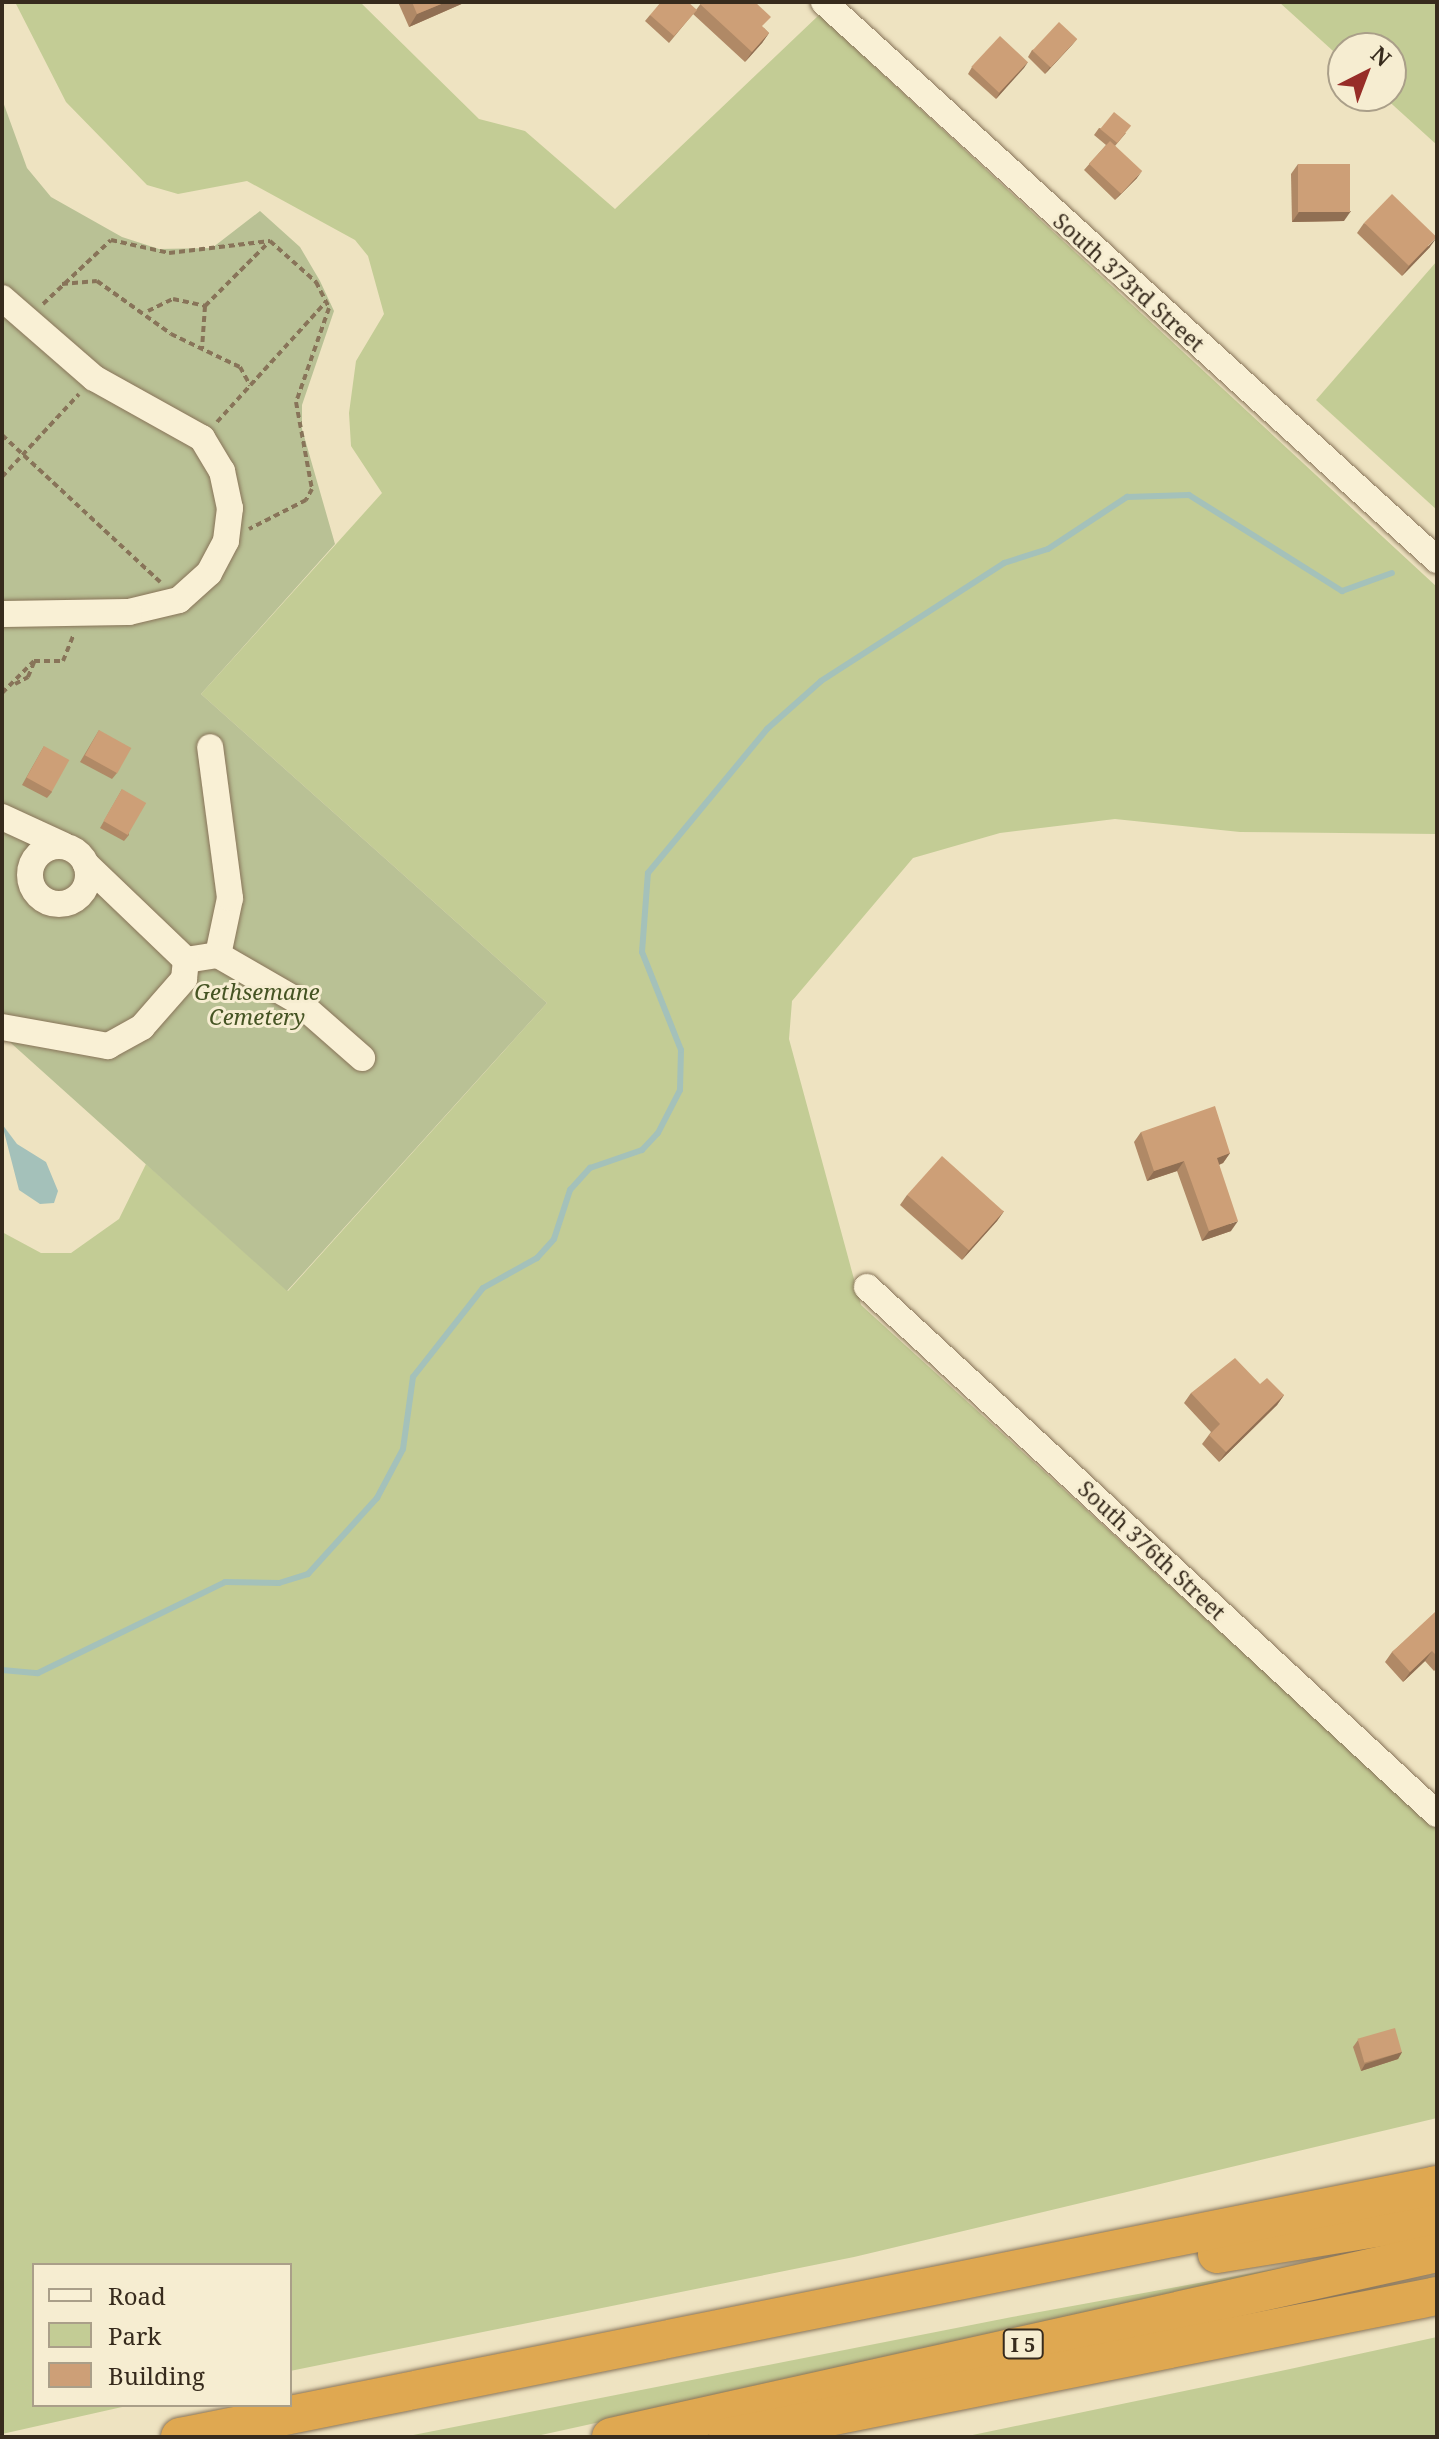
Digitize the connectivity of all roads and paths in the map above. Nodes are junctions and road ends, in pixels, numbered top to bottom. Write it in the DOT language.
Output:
graph roads {
  1 [pos="824,2"];
  2 [pos="270,241"];
  3 [pos="62,284"];
  4 [pos="2,298"];
  5 [pos="326,302"];
  6 [pos="205,306"];
  7 [pos="148,311"];
  8 [pos="27,322"];
  9 [pos="202,349"];
  10 [pos="94,378"];
  11 [pos="250,385"];
  12 [pos="2,435"];
  13 [pos="202,438"];
  14 [pos="23,454"];
  15 [pos="2,477"];
  16 [pos="226,541"];
  17 [pos="1437,560"];
  18 [pos="179,600"];
  19 [pos="77,611"];
  20 [pos="2,614"];
  21 [pos="34,661"];
  22 [pos="13,685"];
  23 [pos="2,693"];
  24 [pos="210,747"];
  25 [pos="2,817"];
  26 [pos="63,845"];
  27 [pos="86,864"];
  28 [pos="218,955"];
  29 [pos="186,960"];
  30 [pos="2,1027"];
  31 [pos="362,1058"];
  32 [pos="867,1287"];
  33 [pos="1437,1814"];
  34 [pos="1437,2185"];
  35 [pos="1437,2218"];
  36 [pos="1437,2253"];
  37 [pos="1437,2296"];
  38 [pos="828,2307"];
  39 [pos="180,2437"];
  40 [pos="611,2437"];
  41 [pos="728,2437"];
  1 -- 17 [label="street, South 373rd Street"];
  2 -- 3 [label="path"];
  2 -- 5 [label="path"];
  2 -- 6 [label="path"];
  3 -- 7 [label="path"];
  3 -- 8 [label="path"];
  4 -- 8 [label="street"];
  5 -- 11 [label="path"];
  5 -- 16 [label="path"];
  6 -- 7 [label="path"];
  6 -- 9 [label="path"];
  7 -- 9 [label="path"];
  8 -- 10 [label="street"];
  9 -- 11 [label="path"];
  10 -- 13 [label="street"];
  10 -- 14 [label="path"];
  11 -- 13 [label="path"];
  12 -- 14 [label="path"];
  13 -- 16 [label="street"];
  14 -- 15 [label="path"];
  14 -- 18 [label="path"];
  16 -- 18 [label="street"];
  18 -- 19 [label="street"];
  19 -- 20 [label="street"];
  19 -- 21 [label="path"];
  21 -- 22 [label="path"];
  21 -- 22 [label="path"];
  22 -- 23 [label="path"];
  24 -- 28 [label="street"];
  25 -- 26 [label="street"];
  26 -- 27 [label="street"];
  26 -- 27 [label="street"];
  27 -- 29 [label="street"];
  28 -- 29 [label="street"];
  28 -- 31 [label="street"];
  29 -- 30 [label="street"];
  32 -- 33 [label="street, South 376th Street"];
  34 -- 38 [label="highway"];
  35 -- 38 [label="highway"];
  36 -- 40 [label="highway, I 5"];
  37 -- 41 [label="highway, I 5"];
  38 -- 39 [label="highway"];
}
